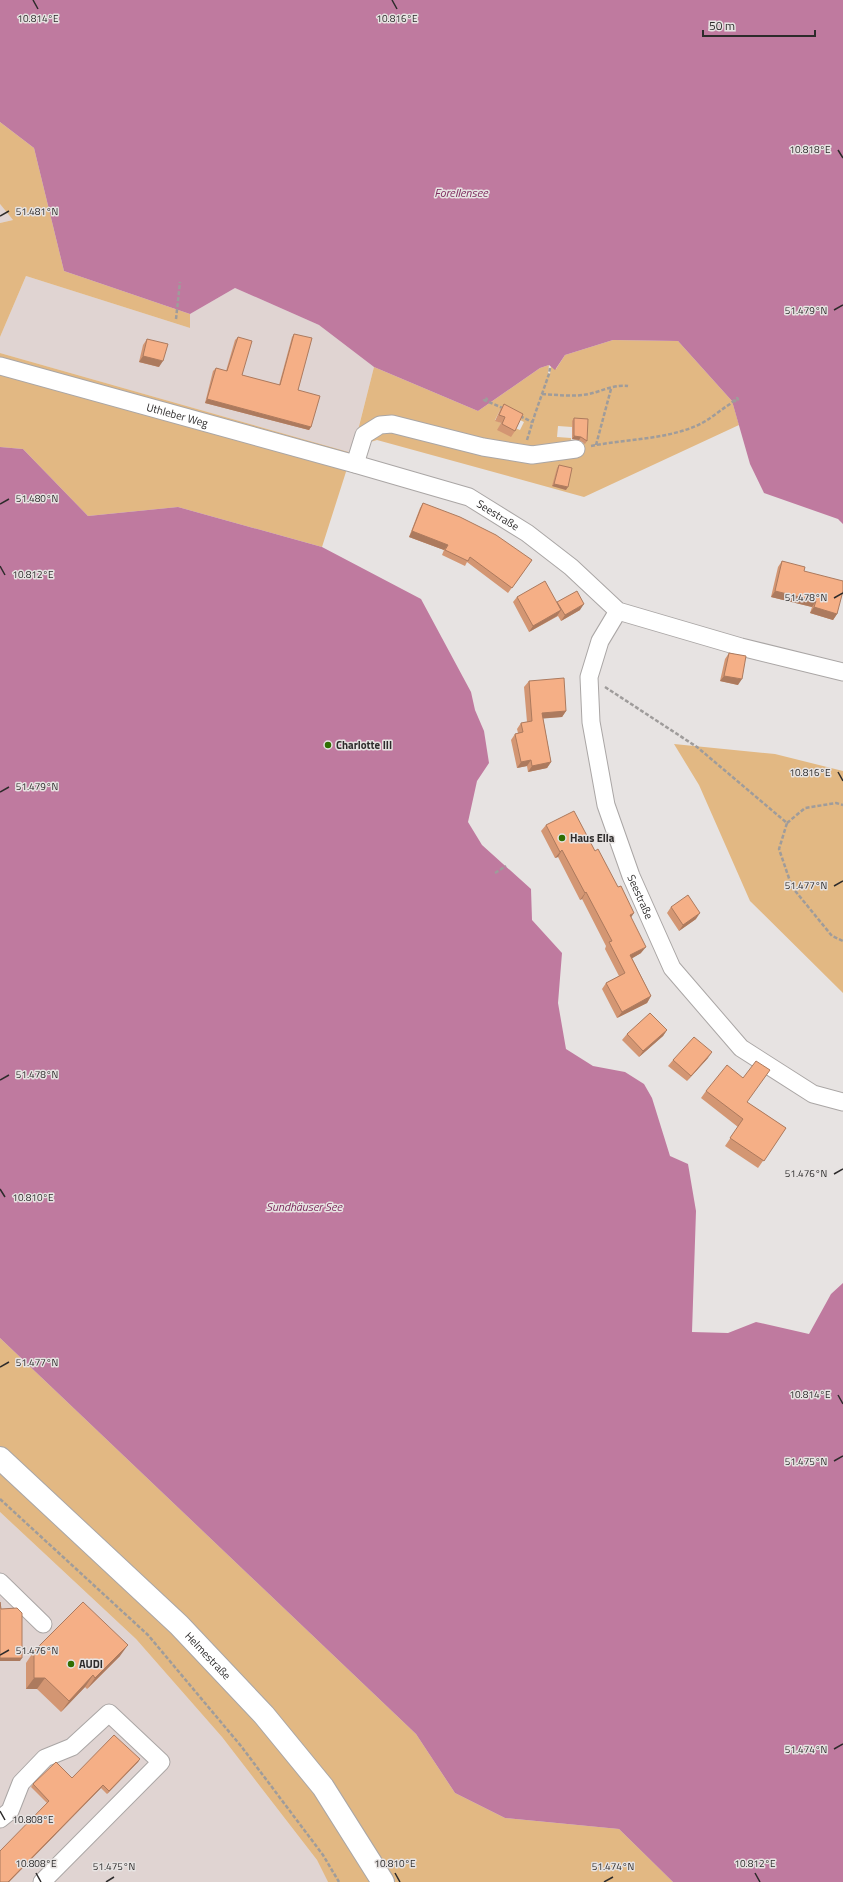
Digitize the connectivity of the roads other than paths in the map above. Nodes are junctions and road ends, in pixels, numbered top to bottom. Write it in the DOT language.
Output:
graph roads {
  1 [pos="0,366"];
  2 [pos="576,450"];
  3 [pos="355,464"];
  4 [pos="618,611"];
  5 [pos="843,672"];
  6 [pos="843,1102"];
  7 [pos="0,1458"];
  8 [pos="0,1582"];
  9 [pos="43,1624"];
  10 [pos="0,1819"];
  11 [pos="42,1882"];
  12 [pos="383,1882"];
  1 -- 3 [label="street, Uthleber Weg"];
  2 -- 3 [label="street"];
  3 -- 4 [label="street, Seestraße"];
  4 -- 5 [label="street, Seestraße"];
  4 -- 6 [label="street, Seestraße"];
  7 -- 12 [label="main road, Helmestraße"];
  8 -- 9 [label="street"];
  10 -- 11 [label="street"];
}
